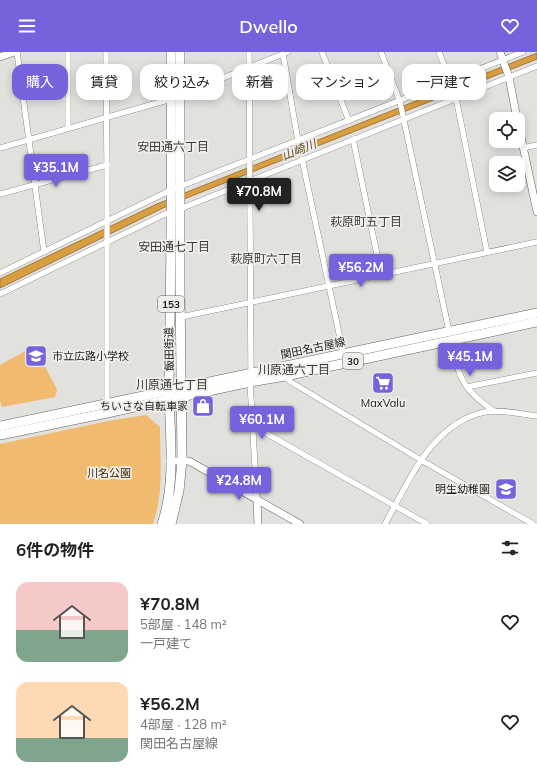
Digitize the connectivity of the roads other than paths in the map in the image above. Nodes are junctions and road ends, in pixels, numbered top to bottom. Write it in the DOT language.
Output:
graph roads {
  1 [pos="14,52"];
  2 [pos="17,52"];
  3 [pos="68,52"];
  4 [pos="106,52"];
  5 [pos="171,52"];
  6 [pos="180,52"];
  7 [pos="249,52"];
  8 [pos="322,52"];
  9 [pos="381,52"];
  10 [pos="439,52"];
  11 [pos="500,52"];
  12 [pos="523,52"];
  13 [pos="286,53"];
  14 [pos="0,57"];
  15 [pos="504,60"];
  16 [pos="172,64"];
  17 [pos="179,64"];
  18 [pos="249,64"];
  19 [pos="259,64"];
  20 [pos="444,64"];
  21 [pos="537,66"];
  22 [pos="486,67"];
  23 [pos="509,77"];
  24 [pos="486,86"];
  25 [pos="166,100"];
  26 [pos="176,100"];
  27 [pos="249,100"];
  28 [pos="451,100"];
  29 [pos="456,100"];
  30 [pos="400,101"];
  31 [pos="516,112"];
  32 [pos="404,117"];
  33 [pos="106,118"];
  34 [pos="349,121"];
  35 [pos="68,128"];
  36 [pos="353,139"];
  37 [pos="29,140"];
  38 [pos="298,141"];
  39 [pos="537,144"];
  40 [pos="525,147"];
  41 [pos="0,148"];
  42 [pos="523,148"];
  43 [pos="302,159"];
  44 [pos="250,160"];
  45 [pos="108,165"];
  46 [pos="250,180"];
  47 [pos="34,184"];
  48 [pos="176,190"];
  49 [pos="0,194"];
  50 [pos="176,209"];
  51 [pos="537,212"];
  52 [pos="107,222"];
  53 [pos="108,242"];
  54 [pos="537,242"];
  55 [pos="44,252"];
  56 [pos="487,252"];
  57 [pos="434,263"];
  58 [pos="0,273"];
  59 [pos="381,274"];
  60 [pos="328,286"];
  61 [pos="0,294"];
  62 [pos="250,303"];
  63 [pos="537,313"];
  64 [pos="181,317"];
  65 [pos="537,322"];
  66 [pos="450,336"];
  67 [pos="344,358"];
  68 [pos="537,373"];
  69 [pos="285,376"];
  70 [pos="250,377"];
  71 [pos="466,387"];
  72 [pos="182,392"];
  73 [pos="169,395"];
  74 [pos="107,404"];
  75 [pos="494,411"];
  76 [pos="537,416"];
  77 [pos="0,426"];
  78 [pos="253,426"];
  79 [pos="0,434"];
  80 [pos="421,460"];
  81 [pos="170,461"];
  82 [pos="182,461"];
  83 [pos="257,500"];
  84 [pos="395,506"];
  85 [pos="162,524"];
  86 [pos="170,524"];
  87 [pos="258,524"];
  88 [pos="300,524"];
  89 [pos="385,524"];
  90 [pos="427,524"];
  91 [pos="533,524"];
  1 -- 14 [label="street"];
  2 -- 37 [label="street"];
  3 -- 35 [label="street"];
  4 -- 33 [label="street"];
  5 -- 16 [label="main road, 飯田街道 / 153"];
  6 -- 17 [label="main road, 飯田街道 / 153"];
  7 -- 18 [label="street"];
  8 -- 34 [label="street"];
  9 -- 30 [label="street"];
  10 -- 20 [label="street"];
  11 -- 15 [label="street"];
  12 -- 15 [label="street"];
  13 -- 19 [label="street"];
  13 -- 38 [label="street"];
  15 -- 22 [label="street"];
  15 -- 23 [label="street"];
  21 -- 23 [label="street"];
  23 -- 24 [label="street"];
  23 -- 31 [label="street"];
  25 -- 33 [label="street"];
  26 -- 48 [label="main road, 飯田街道 / 153"];
  27 -- 44 [label="street"];
  28 -- 32 [label="street"];
  29 -- 56 [label="street"];
  30 -- 32 [label="street"];
  30 -- 34 [label="street"];
  32 -- 36 [label="street"];
  32 -- 57 [label="street"];
  33 -- 35 [label="street"];
  33 -- 45 [label="street"];
  34 -- 38 [label="street"];
  35 -- 37 [label="street"];
  36 -- 43 [label="street"];
  36 -- 59 [label="street"];
  37 -- 41 [label="street"];
  37 -- 47 [label="street"];
  38 -- 44 [label="street"];
  39 -- 40 [label="street"];
  42 -- 51 [label="street"];
  43 -- 46 [label="street"];
  43 -- 60 [label="street"];
  44 -- 46 [label="street"];
  44 -- 48 [label="street"];
  45 -- 47 [label="street"];
  45 -- 52 [label="street"];
  46 -- 50 [label="street"];
  46 -- 62 [label="street"];
  47 -- 49 [label="street"];
  47 -- 55 [label="street"];
  48 -- 50 [label="main road, 飯田街道 / 153"];
  48 -- 52 [label="street"];
  50 -- 53 [label="street"];
  50 -- 64 [label="main road, 飯田街道 / 153"];
  50 -- 73 [label="main road, 飯田街道 / 153"];
  52 -- 53 [label="street"];
  52 -- 55 [label="street"];
  53 -- 61 [label="street"];
  53 -- 74 [label="street"];
  54 -- 56 [label="street"];
  55 -- 58 [label="street"];
  56 -- 57 [label="street"];
  57 -- 59 [label="street"];
  57 -- 66 [label="street"];
  59 -- 60 [label="street"];
  60 -- 62 [label="street"];
  60 -- 67 [label="street"];
  62 -- 64 [label="street"];
  62 -- 70 [label="street"];
  63 -- 66 [label="main road, 関田名古屋線 / 30"];
  64 -- 72 [label="main road, 飯田街道 / 153"];
  65 -- 66 [label="main road, 関田名古屋線 / 30"];
  66 -- 67 [label="main road, 関田名古屋線 / 30"];
  66 -- 71 [label="street"];
  67 -- 69 [label="main road, 関田名古屋線 / 30"];
  67 -- 70 [label="main road, 関田名古屋線 / 30"];
  68 -- 71 [label="street"];
  69 -- 70 [label="main road, 関田名古屋線 / 30"];
  69 -- 80 [label="street"];
  70 -- 72 [label="main road, 関田名古屋線 / 30"];
  70 -- 78 [label="street"];
  71 -- 75 [label="street"];
  72 -- 73 [label="main road, 関田名古屋線 / 30"];
  72 -- 82 [label="main road, 飯田街道 / 153"];
  73 -- 74 [label="main road, 関田名古屋線 / 30"];
  73 -- 79 [label="main road, 関田名古屋線 / 30"];
  73 -- 81 [label="main road, 飯田街道 / 153"];
  74 -- 77 [label="main road, 関田名古屋線 / 30"];
  75 -- 76 [label="street"];
  75 -- 80 [label="street"];
  78 -- 83 [label="street"];
  78 -- 84 [label="street"];
  80 -- 84 [label="street"];
  80 -- 91 [label="street"];
  81 -- 82 [label="street"];
  81 -- 85 [label="main road, 飯田街道 / 153"];
  82 -- 83 [label="street"];
  82 -- 86 [label="main road, 飯田街道 / 153"];
  83 -- 87 [label="street"];
  83 -- 88 [label="street"];
  84 -- 89 [label="street"];
  84 -- 90 [label="street"];
}
